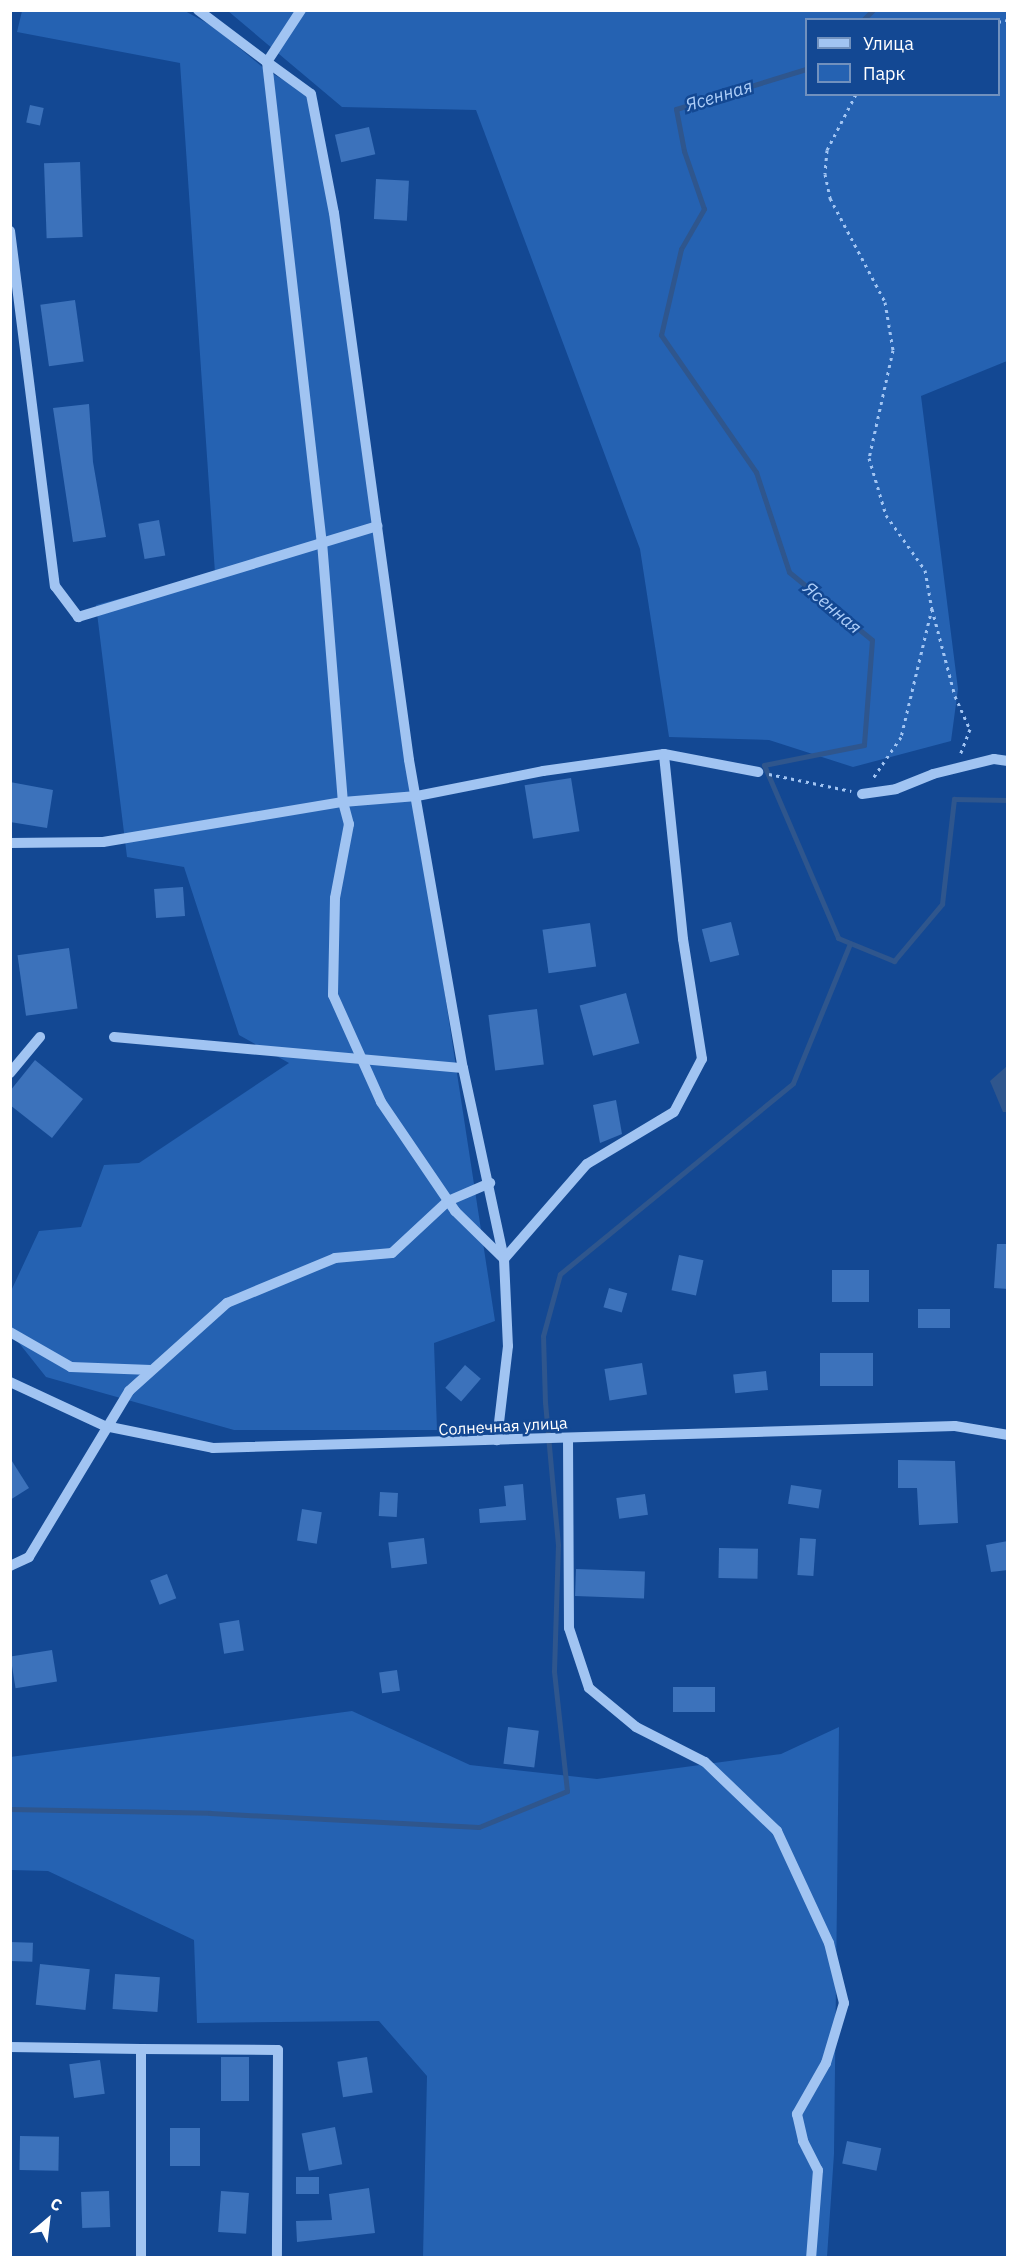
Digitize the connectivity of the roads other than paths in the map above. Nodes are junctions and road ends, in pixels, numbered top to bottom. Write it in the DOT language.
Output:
graph roads {
  1 [pos="198,10"];
  2 [pos="301,10"];
  3 [pos="267,62"];
  4 [pos="10,231"];
  5 [pos="377,526"];
  6 [pos="322,542"];
  7 [pos="663,754"];
  8 [pos="1008,761"];
  9 [pos="758,772"];
  10 [pos="862,794"];
  11 [pos="417,796"];
  12 [pos="344,802"];
  13 [pos="10,843"];
  14 [pos="40,1037"];
  15 [pos="114,1037"];
  16 [pos="362,1060"];
  17 [pos="463,1068"];
  18 [pos="10,1073"];
  19 [pos="490,1183"];
  20 [pos="448,1202"];
  21 [pos="504,1259"];
  22 [pos="10,1332"];
  23 [pos="152,1370"];
  24 [pos="10,1382"];
  25 [pos="105,1426"];
  26 [pos="1008,1435"];
  27 [pos="568,1438"];
  28 [pos="497,1440"];
  29 [pos="10,1566"];
  30 [pos="10,2047"];
  31 [pos="141,2049"];
  32 [pos="141,2258"];
  33 [pos="277,2258"];
  34 [pos="811,2258"];
  1 -- 3 [label="street"];
  2 -- 3 [label="street"];
  3 -- 5 [label="street"];
  3 -- 6 [label="street"];
  4 -- 6 [label="street"];
  5 -- 6 [label="street"];
  5 -- 11 [label="street"];
  6 -- 12 [label="street"];
  7 -- 9 [label="street"];
  7 -- 11 [label="street"];
  7 -- 21 [label="street"];
  8 -- 10 [label="street"];
  11 -- 12 [label="street"];
  11 -- 17 [label="street"];
  12 -- 13 [label="street"];
  12 -- 16 [label="street"];
  14 -- 18 [label="street"];
  15 -- 16 [label="street"];
  16 -- 17 [label="street"];
  16 -- 20 [label="street"];
  17 -- 19 [label="street"];
  19 -- 20 [label="street"];
  19 -- 21 [label="street"];
  20 -- 21 [label="street"];
  20 -- 23 [label="street"];
  21 -- 28 [label="street"];
  22 -- 23 [label="street"];
  23 -- 25 [label="street"];
  24 -- 25 [label="street, Солнечная улица"];
  25 -- 28 [label="street, Солнечная улица"];
  25 -- 29 [label="street"];
  26 -- 27 [label="street, Солнечная улица"];
  27 -- 28 [label="street, Солнечная улица"];
  27 -- 34 [label="street"];
  30 -- 31 [label="street"];
  31 -- 32 [label="street"];
  31 -- 33 [label="street"];
}
